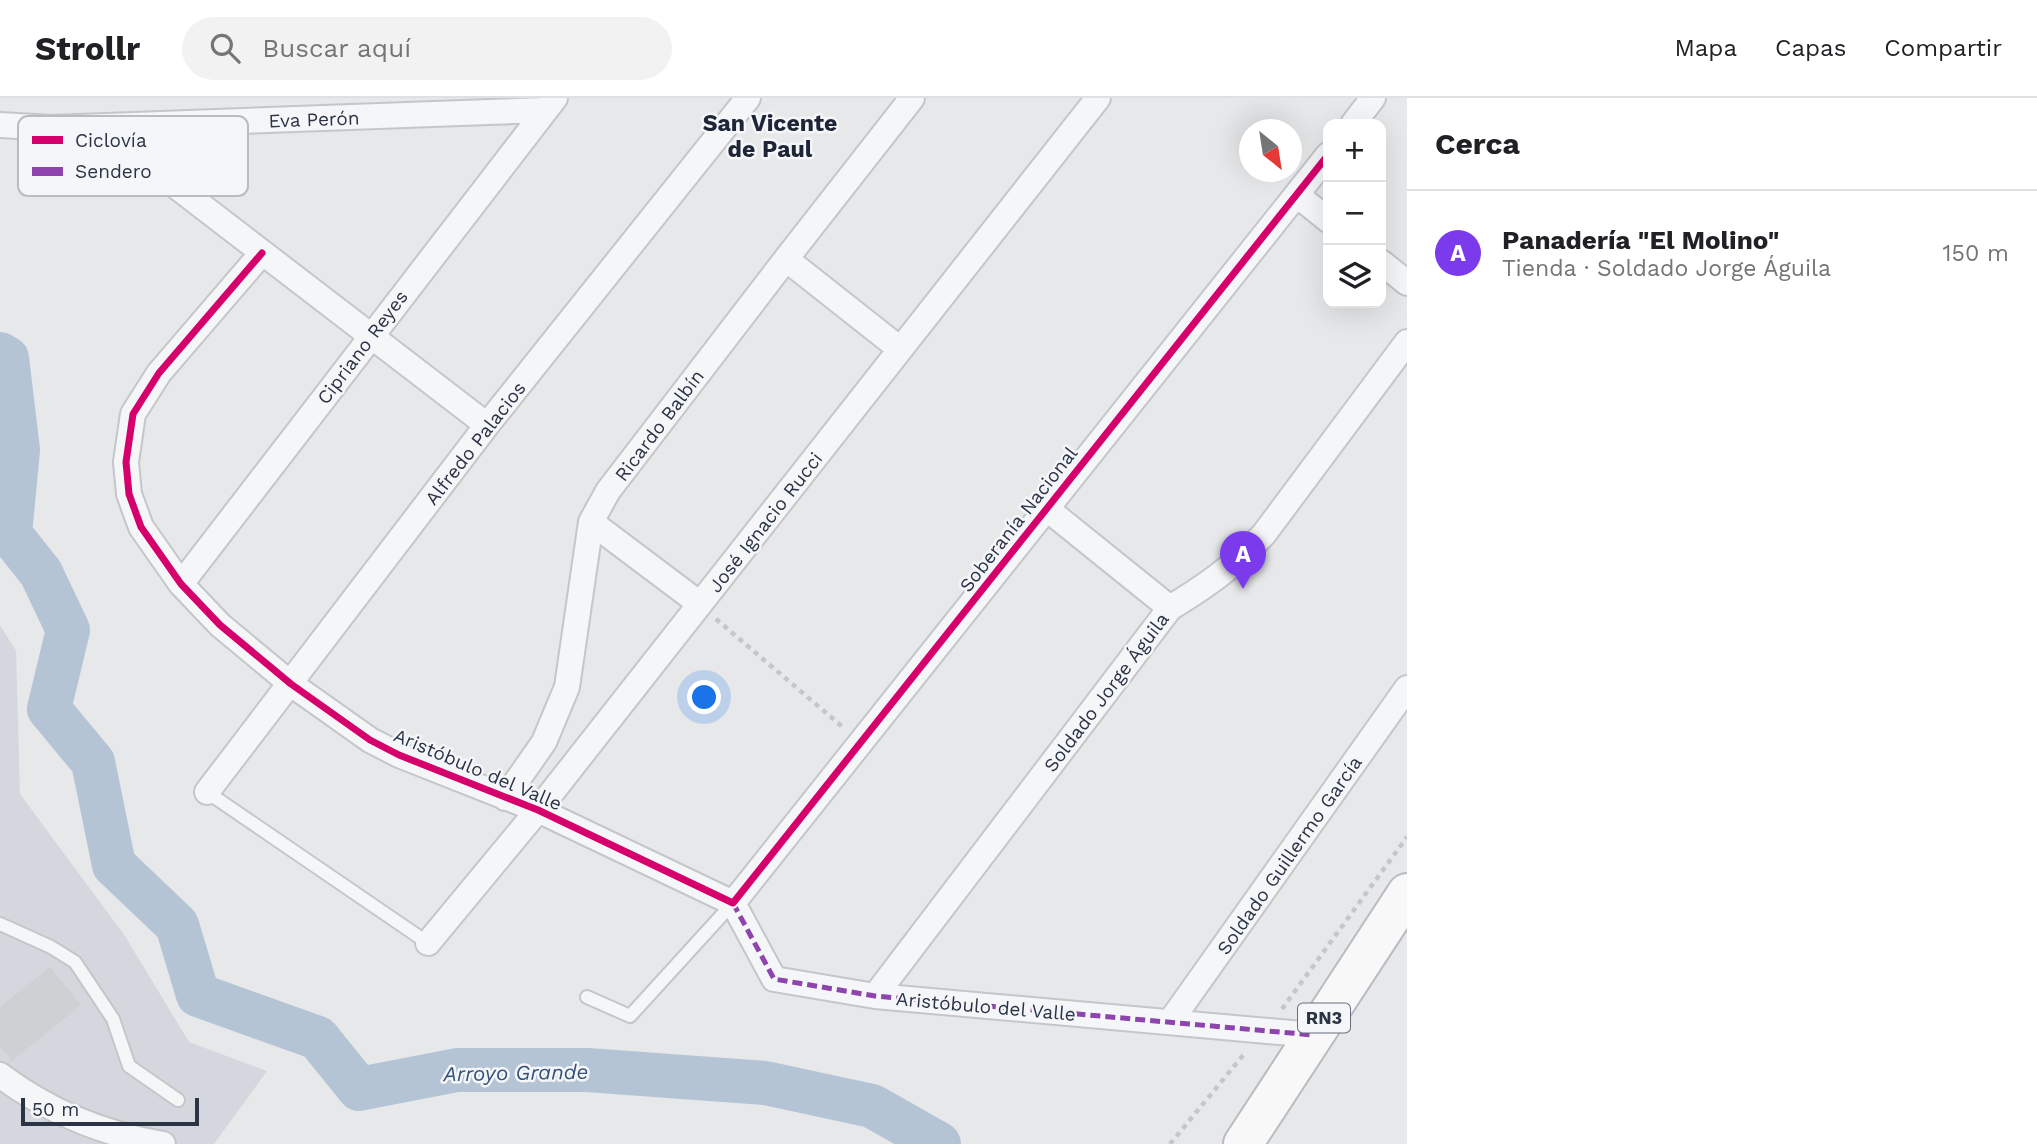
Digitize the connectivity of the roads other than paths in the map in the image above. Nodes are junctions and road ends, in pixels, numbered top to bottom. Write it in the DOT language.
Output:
graph roads {
  1 [pos="748,98"];
  2 [pos="912,98"];
  3 [pos="1098,98"];
  4 [pos="1373,98"];
  5 [pos="549,104"];
  6 [pos="248,119"];
  7 [pos="1357,119"];
  8 [pos="0,125"];
  9 [pos="18,126"];
  10 [pos="1323,161"];
  11 [pos="1297,195"];
  12 [pos="188,196"];
  13 [pos="1323,216"];
  14 [pos="262,253"];
  15 [pos="786,259"];
  16 [pos="1386,266"];
  17 [pos="1407,283"];
  18 [pos="371,336"];
  19 [pos="1407,342"];
  20 [pos="900,349"];
  21 [pos="487,425"];
  22 [pos="1046,509"];
  23 [pos="591,522"];
  24 [pos="181,584"];
  25 [pos="700,604"];
  26 [pos="1170,608"];
  27 [pos="291,684"];
  28 [pos="1407,688"];
  29 [pos="207,792"];
  30 [pos="505,798"];
  31 [pos="538,810"];
  32 [pos="1407,893"];
  33 [pos="733,903"];
  34 [pos="0,924"];
  35 [pos="428,943"];
  36 [pos="874,996"];
  37 [pos="587,997"];
  38 [pos="1170,1022"];
  39 [pos="1313,1035"];
  40 [pos="0,1075"];
  41 [pos="178,1100"];
  42 [pos="163,1144"];
  43 [pos="1243,1144"];
  1 -- 21 [label="street, Alfredo Palacios"];
  2 -- 15 [label="street, Ricardo Balbín"];
  3 -- 20 [label="street, José Ignacio Rucci"];
  4 -- 7 [label="street"];
  5 -- 6 [label="street, Eva Perón"];
  5 -- 18 [label="street, Cipriano Reyes"];
  8 -- 9 [label="street, Eva Perón"];
  10 -- 11 [label="street, Soberanía Nacional"];
  11 -- 13 [label="street"];
  11 -- 22 [label="street, Soberanía Nacional"];
  12 -- 14 [label="street"];
  14 -- 18 [label="street"];
  14 -- 24 [label="street, Aristóbulo del Valle"];
  15 -- 20 [label="street"];
  15 -- 23 [label="street, Ricardo Balbín"];
  16 -- 17 [label="street"];
  18 -- 21 [label="street"];
  18 -- 24 [label="street, Cipriano Reyes"];
  19 -- 26 [label="street, Soldado Jorge Águila"];
  20 -- 25 [label="street, José Ignacio Rucci"];
  21 -- 27 [label="street, Alfredo Palacios"];
  22 -- 26 [label="street"];
  22 -- 33 [label="street, Soberanía Nacional"];
  23 -- 25 [label="street"];
  23 -- 30 [label="street, Ricardo Balbín"];
  24 -- 27 [label="street, Aristóbulo del Valle"];
  25 -- 31 [label="street, José Ignacio Rucci"];
  26 -- 36 [label="street, Soldado Jorge Águila"];
  27 -- 29 [label="street, Alfredo Palacios"];
  27 -- 30 [label="street, Aristóbulo del Valle"];
  28 -- 38 [label="street, Soldado Guillermo García"];
  29 -- 35 [label="lane"];
  30 -- 31 [label="street, Aristóbulo del Valle"];
  31 -- 33 [label="street, Aristóbulo del Valle"];
  31 -- 35 [label="street, José Ignacio Rucci"];
  32 -- 39 [label="highway, RN3"];
  33 -- 36 [label="street, Aristóbulo del Valle"];
  33 -- 37 [label="lane"];
  34 -- 41 [label="lane"];
  36 -- 38 [label="street, Aristóbulo del Valle"];
  38 -- 39 [label="street, Aristóbulo del Valle"];
  39 -- 43 [label="highway, RN3"];
  40 -- 42 [label="street"];
}
